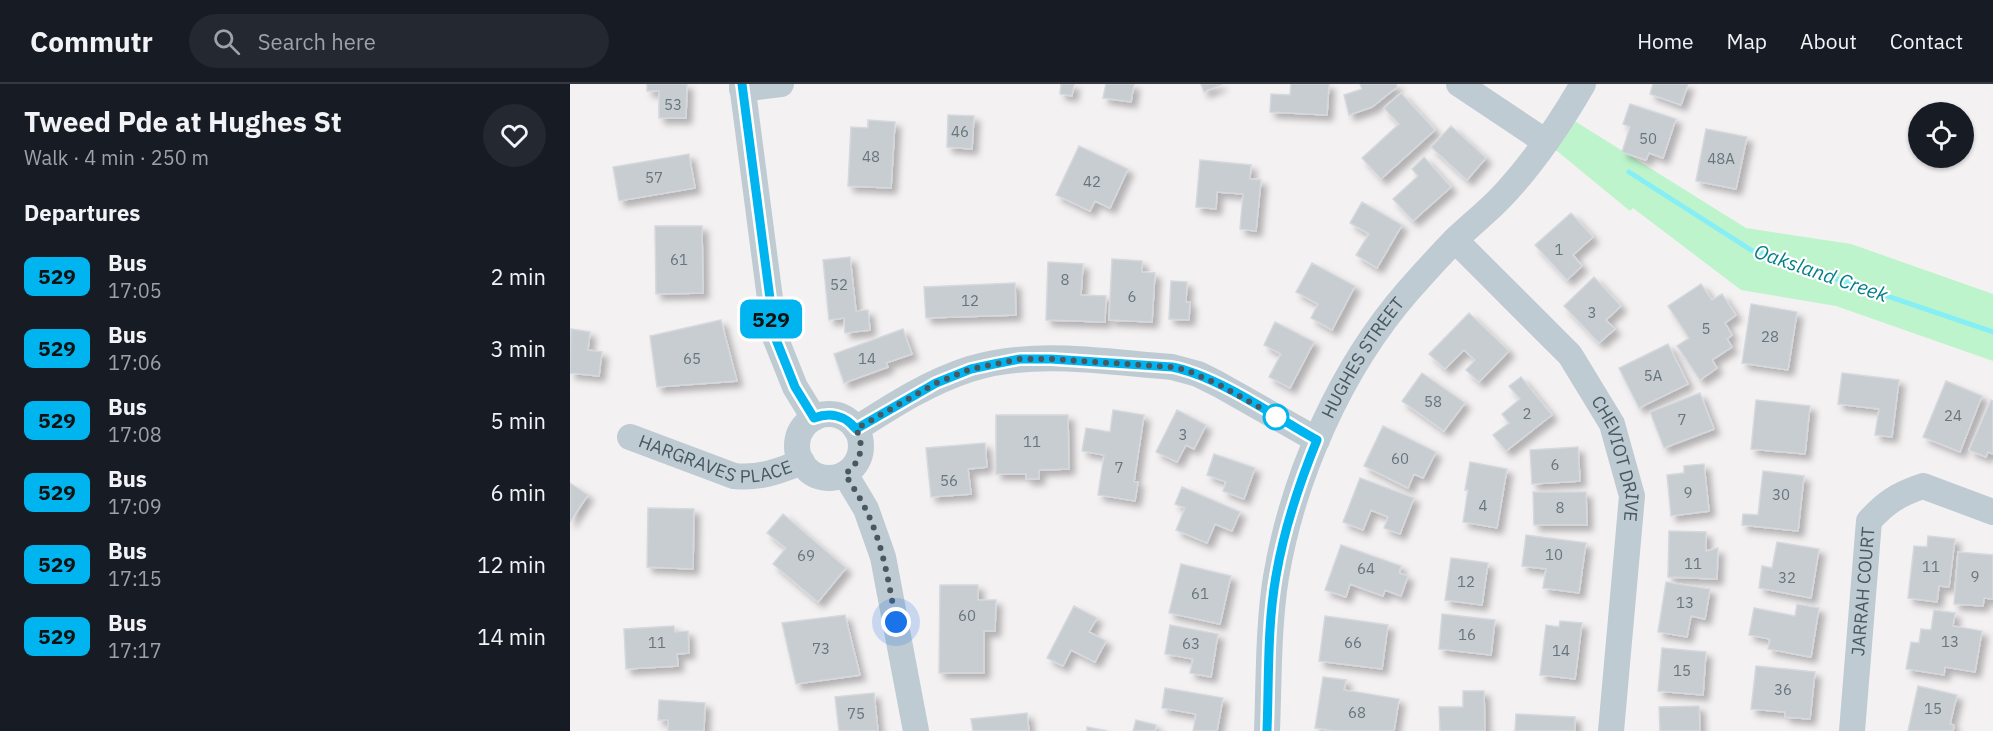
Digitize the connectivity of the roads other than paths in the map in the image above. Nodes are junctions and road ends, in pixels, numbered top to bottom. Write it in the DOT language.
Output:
graph roads {
  1 [pos="781,84"];
  2 [pos="1459,84"];
  3 [pos="1583,84"];
  4 [pos="742,86"];
  5 [pos="1546,142"];
  6 [pos="1455,240"];
  7 [pos="814,418"];
  8 [pos="856,429"];
  9 [pos="630,437"];
  10 [pos="1317,440"];
  11 [pos="802,462"];
  12 [pos="845,474"];
  13 [pos="1993,512"];
  14 [pos="916,731"];
  15 [pos="1267,731"];
  16 [pos="1611,731"];
  17 [pos="1852,731"];
  1 -- 4 [label="street"];
  2 -- 5 [label="street"];
  3 -- 5 [label="street, HUGHES STREET"];
  4 -- 7 [label="street"];
  5 -- 6 [label="street, HUGHES STREET"];
  6 -- 10 [label="street, HUGHES STREET"];
  6 -- 16 [label="street, CHEVIOT DRIVE"];
  7 -- 8 [label="street"];
  7 -- 11 [label="street"];
  8 -- 10 [label="street"];
  8 -- 12 [label="street"];
  9 -- 11 [label="street, HARGRAVES PLACE"];
  10 -- 15 [label="street, HUGHES STREET"];
  11 -- 12 [label="street"];
  12 -- 14 [label="street"];
  13 -- 17 [label="street, JARRAH COURT"];
}
